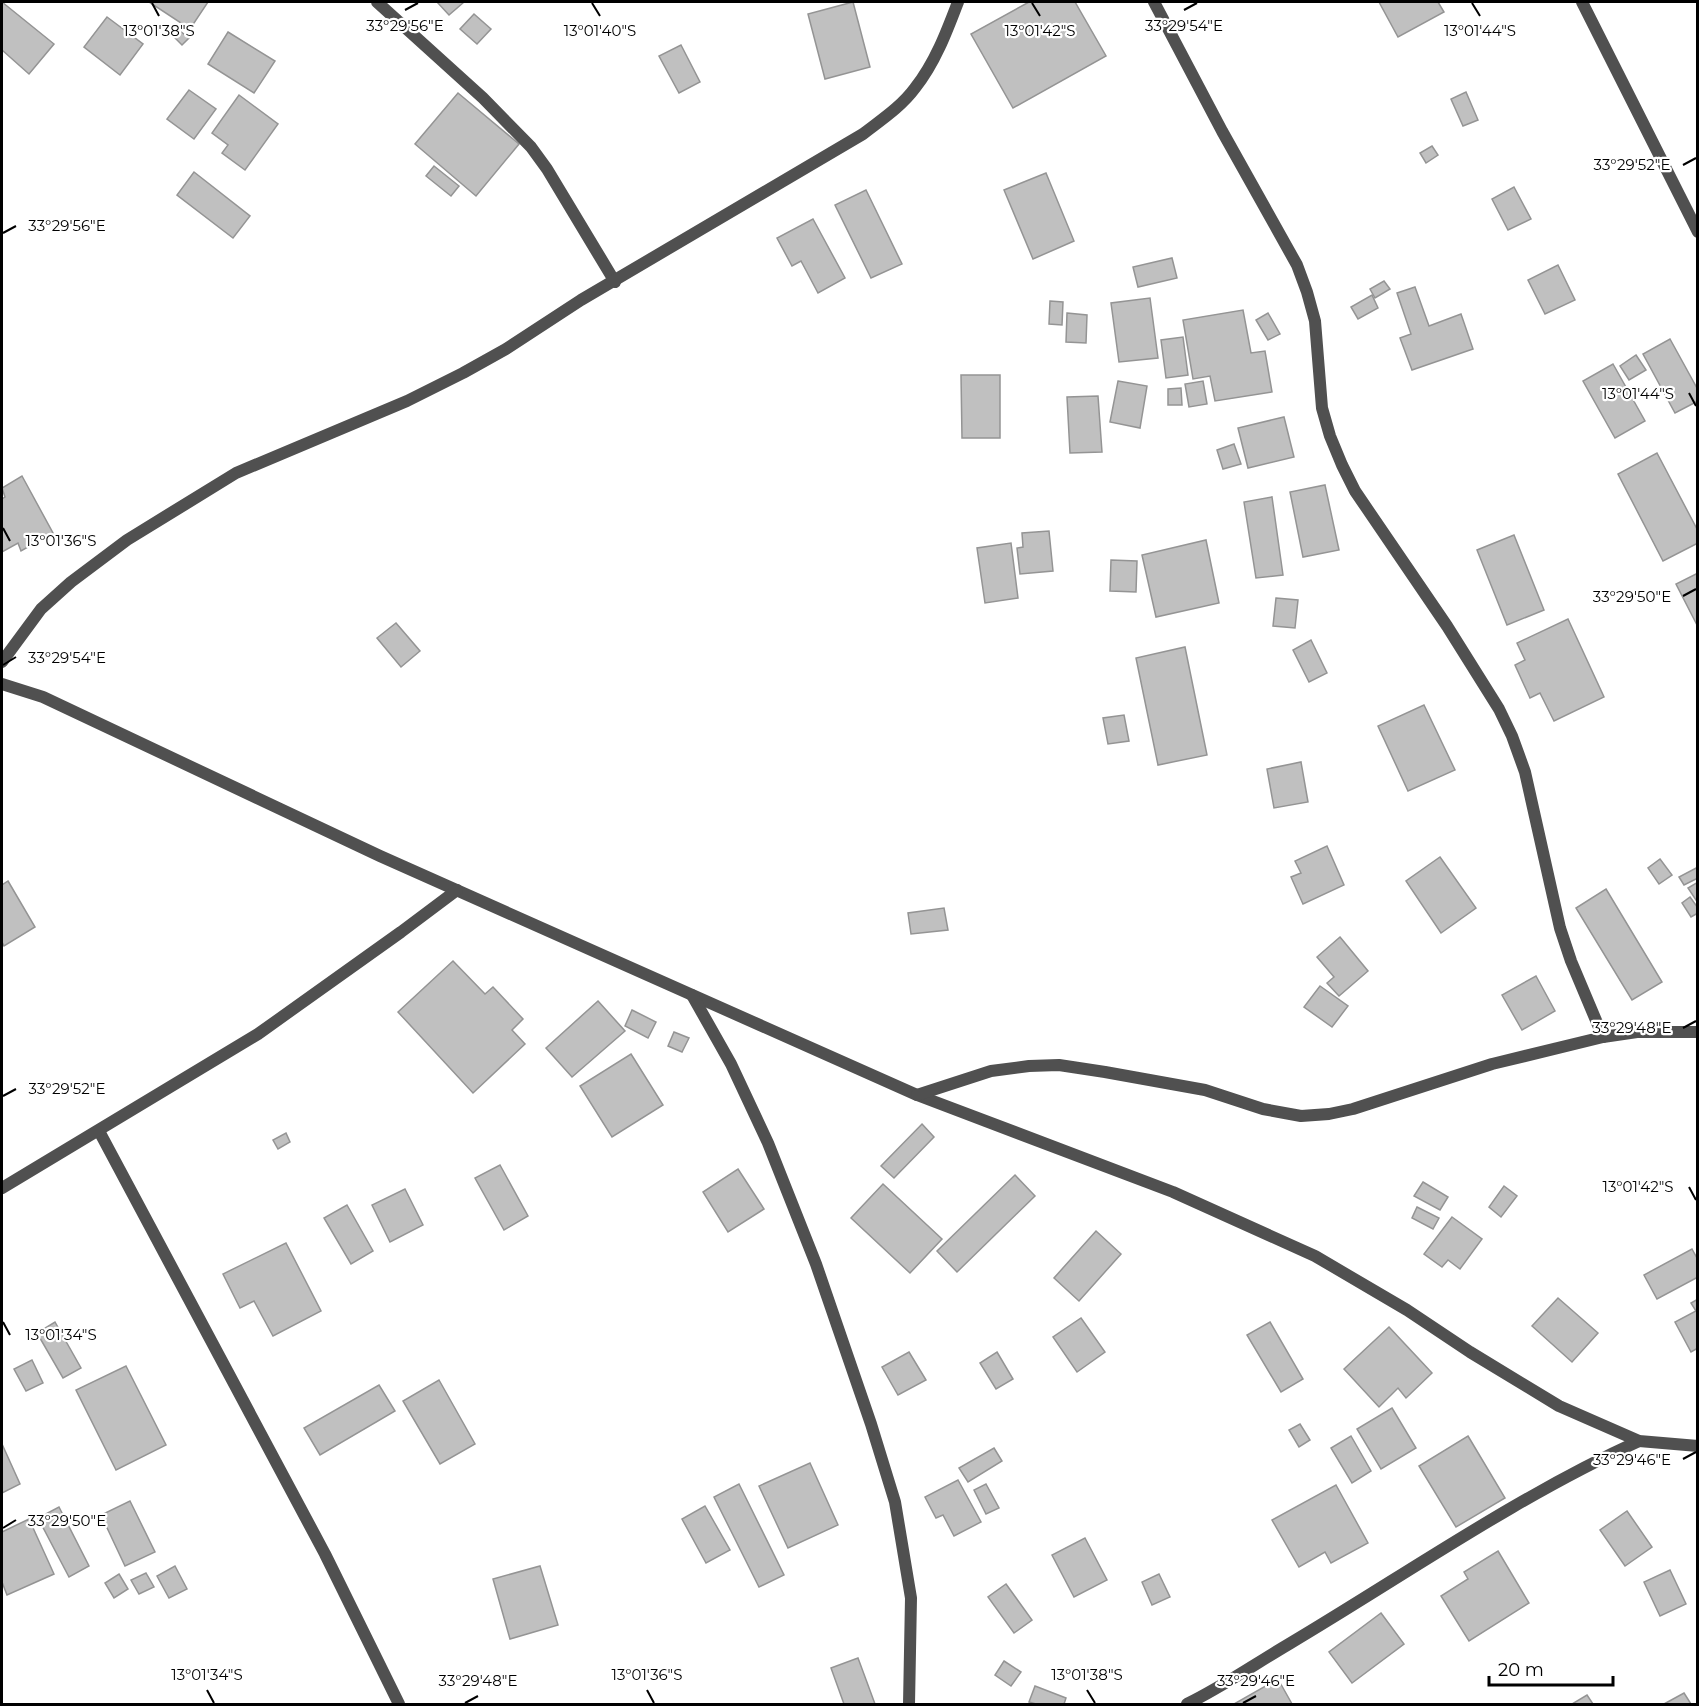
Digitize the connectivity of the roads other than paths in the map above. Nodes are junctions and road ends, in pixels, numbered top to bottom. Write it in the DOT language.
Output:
graph roads {
  1 [pos="377,2"];
  2 [pos="958,2"];
  3 [pos="1154,2"];
  4 [pos="1582,2"];
  5 [pos="1698,232"];
  6 [pos="615,282"];
  7 [pos="2,662"];
  8 [pos="2,684"];
  9 [pos="457,890"];
  10 [pos="692,995"];
  11 [pos="1698,1032"];
  12 [pos="1603,1037"];
  13 [pos="917,1095"];
  14 [pos="99,1131"];
  15 [pos="2,1188"];
  16 [pos="1639,1441"];
  17 [pos="1698,1446"];
  18 [pos="399,1704"];
  19 [pos="909,1704"];
  20 [pos="1187,1704"];
  1 -- 6 [label="street"];
  2 -- 6 [label="street"];
  3 -- 12 [label="street"];
  4 -- 5 [label="street"];
  6 -- 7 [label="street"];
  8 -- 9 [label="street"];
  9 -- 10 [label="street"];
  9 -- 14 [label="street"];
  10 -- 13 [label="street"];
  10 -- 19 [label="street"];
  11 -- 12 [label="street"];
  12 -- 13 [label="street"];
  13 -- 16 [label="street"];
  14 -- 15 [label="street"];
  14 -- 18 [label="street"];
  16 -- 17 [label="street"];
  16 -- 20 [label="street"];
}
